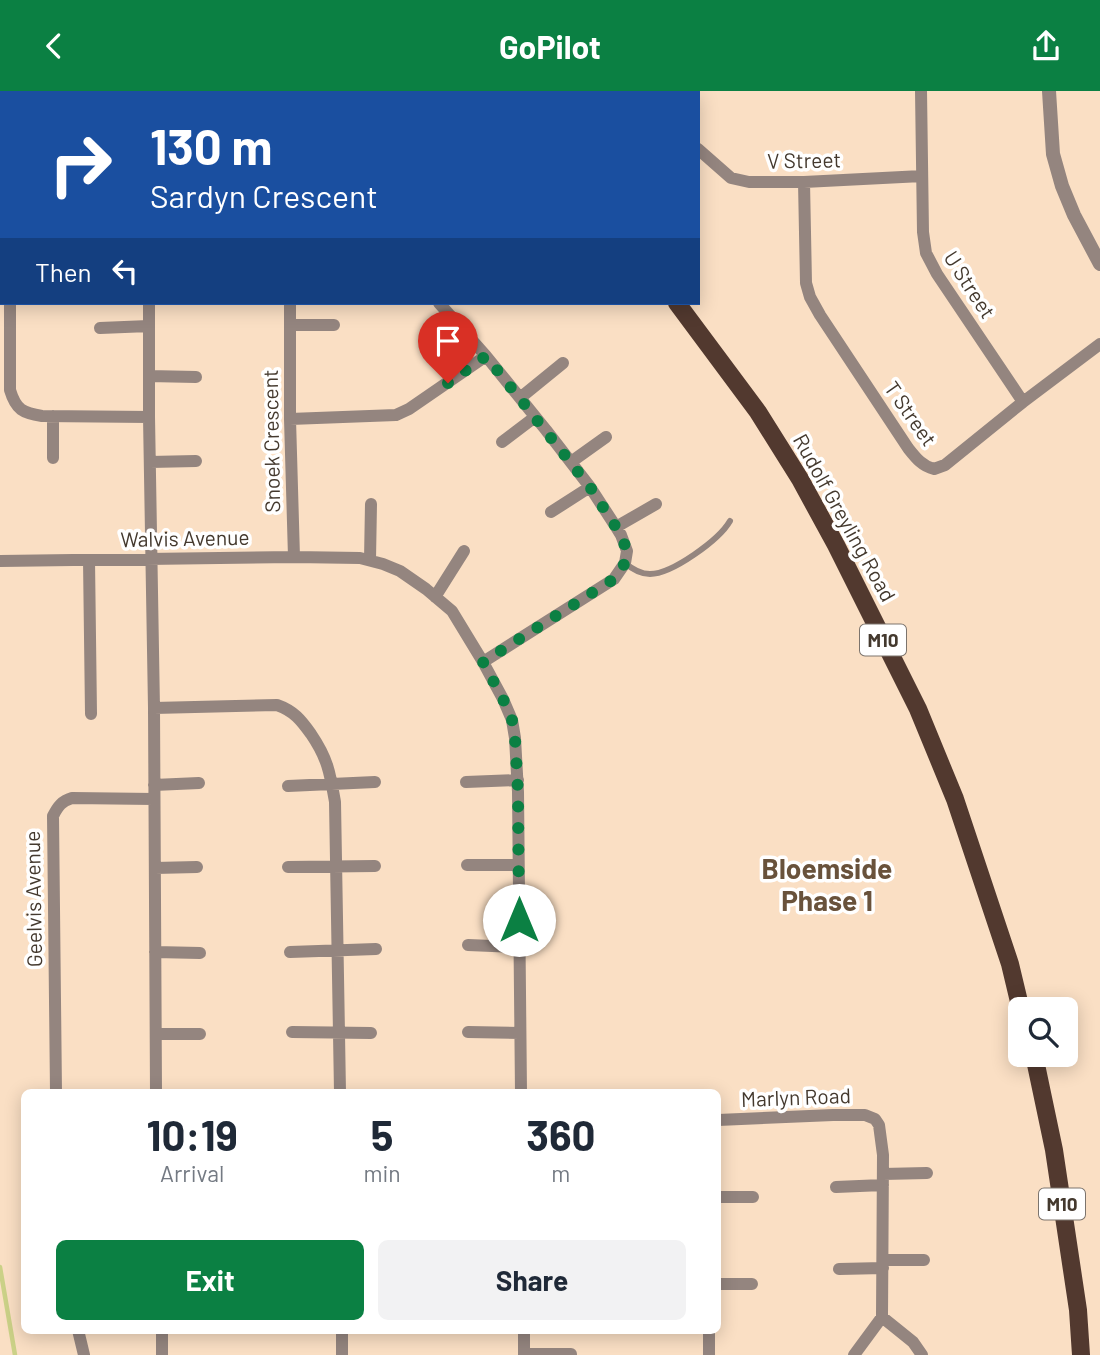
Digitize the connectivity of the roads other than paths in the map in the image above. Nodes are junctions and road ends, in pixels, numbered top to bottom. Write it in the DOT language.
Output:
graph roads {
  1 [pos="921,91"];
  2 [pos="1049,91"];
  3 [pos="700,151"];
  4 [pos="922,176"];
  5 [pos="804,181"];
  6 [pos="1100,264"];
  7 [pos="10,305"];
  8 [pos="149,305"];
  9 [pos="290,305"];
  10 [pos="441,305"];
  11 [pos="678,305"];
  12 [pos="290,325"];
  13 [pos="334,325"];
  14 [pos="149,326"];
  15 [pos="100,328"];
  16 [pos="1100,344"];
  17 [pos="5,346"];
  18 [pos="486,356"];
  19 [pos="563,363"];
  20 [pos="149,376"];
  21 [pos="196,377"];
  22 [pos="520,398"];
  23 [pos="13,400"];
  24 [pos="1023,402"];
  25 [pos="0,404"];
  26 [pos="53,416"];
  27 [pos="149,417"];
  28 [pos="535,417"];
  29 [pos="290,419"];
  30 [pos="606,437"];
  31 [pos="502,442"];
  32 [pos="52,458"];
  33 [pos="196,461"];
  34 [pos="150,462"];
  35 [pos="570,462"];
  36 [pos="590,487"];
  37 [pos="372,504"];
  38 [pos="656,504"];
  39 [pos="551,512"];
  40 [pos="730,521"];
  41 [pos="616,527"];
  42 [pos="464,551"];
  43 [pos="294,557"];
  44 [pos="151,559"];
  45 [pos="89,560"];
  46 [pos="370,560"];
  47 [pos="0,561"];
  48 [pos="625,563"];
  49 [pos="435,597"];
  50 [pos="483,662"];
  51 [pos="154,708"];
  52 [pos="91,714"];
  53 [pos="517,780"];
  54 [pos="332,782"];
  55 [pos="375,782"];
  56 [pos="466,782"];
  57 [pos="199,783"];
  58 [pos="154,785"];
  59 [pos="288,786"];
  60 [pos="154,799"];
  61 [pos="467,865"];
  62 [pos="519,865"];
  63 [pos="375,866"];
  64 [pos="198,867"];
  65 [pos="288,867"];
  66 [pos="336,867"];
  67 [pos="155,868"];
  68 [pos="468,945"];
  69 [pos="519,947"];
  70 [pos="376,949"];
  71 [pos="337,950"];
  72 [pos="290,952"];
  73 [pos="155,953"];
  74 [pos="200,953"];
  75 [pos="1018,997"];
  76 [pos="292,1032"];
  77 [pos="339,1032"];
  78 [pos="468,1032"];
  79 [pos="371,1033"];
  80 [pos="519,1033"];
  81 [pos="156,1034"];
  82 [pos="200,1034"];
  83 [pos="1037,1067"];
  84 [pos="57,1089"];
  85 [pos="156,1089"];
  86 [pos="340,1089"];
  87 [pos="521,1089"];
  88 [pos="721,1120"];
  89 [pos="927,1173"];
  90 [pos="883,1180"];
  91 [pos="836,1187"];
  92 [pos="721,1197"];
  93 [pos="753,1197"];
  94 [pos="924,1260"];
  95 [pos="883,1264"];
  96 [pos="839,1269"];
  97 [pos="721,1284"];
  98 [pos="752,1284"];
  99 [pos="882,1317"];
  100 [pos="79,1334"];
  101 [pos="162,1334"];
  102 [pos="342,1334"];
  103 [pos="524,1334"];
  104 [pos="709,1334"];
  105 [pos="571,1354"];
  106 [pos="84,1355"];
  107 [pos="162,1355"];
  108 [pos="342,1355"];
  109 [pos="524,1355"];
  110 [pos="709,1355"];
  111 [pos="854,1355"];
  112 [pos="922,1355"];
  113 [pos="1081,1355"];
  1 -- 4 [label="street, U Street"];
  2 -- 6 [label="street"];
  3 -- 5 [label="street, V Street"];
  4 -- 5 [label="street, V Street"];
  4 -- 24 [label="street, U Street"];
  5 -- 24 [label="street, T Street"];
  7 -- 17 [label="street"];
  8 -- 14 [label="street"];
  9 -- 12 [label="street, Snoek Crescent"];
  10 -- 18 [label="street"];
  11 -- 75 [label="main road, Rudolf Greyling Road / M10"];
  12 -- 13 [label="street"];
  12 -- 29 [label="street, Snoek Crescent"];
  14 -- 15 [label="street"];
  14 -- 20 [label="street"];
  16 -- 24 [label="street, T Street"];
  17 -- 23 [label="street"];
  18 -- 22 [label="street"];
  18 -- 29 [label="street"];
  19 -- 22 [label="street"];
  20 -- 21 [label="street"];
  20 -- 27 [label="street"];
  22 -- 28 [label="street"];
  23 -- 25 [label="street"];
  23 -- 26 [label="street"];
  26 -- 27 [label="street"];
  26 -- 32 [label="street"];
  27 -- 34 [label="street"];
  28 -- 31 [label="street"];
  28 -- 35 [label="street"];
  29 -- 43 [label="street, Snoek Crescent"];
  30 -- 35 [label="street"];
  33 -- 34 [label="street"];
  34 -- 44 [label="street"];
  35 -- 36 [label="street"];
  36 -- 39 [label="street"];
  36 -- 41 [label="street"];
  37 -- 46 [label="street"];
  38 -- 41 [label="street"];
  40 -- 48 [label="lane"];
  41 -- 48 [label="street"];
  42 -- 49 [label="street"];
  43 -- 44 [label="street, Walvis Avenue"];
  43 -- 46 [label="street, Walvis Avenue"];
  44 -- 45 [label="street, Walvis Avenue"];
  44 -- 51 [label="street"];
  45 -- 47 [label="street, Walvis Avenue"];
  45 -- 52 [label="street"];
  46 -- 49 [label="street, Walvis Avenue"];
  48 -- 50 [label="street"];
  49 -- 50 [label="street, Walvis Avenue"];
  50 -- 53 [label="street, Walvis Avenue"];
  51 -- 54 [label="street"];
  51 -- 58 [label="street"];
  53 -- 56 [label="street"];
  53 -- 62 [label="street, Walvis Avenue"];
  54 -- 55 [label="street"];
  54 -- 59 [label="street"];
  54 -- 66 [label="street"];
  57 -- 58 [label="street"];
  58 -- 60 [label="street"];
  60 -- 67 [label="street"];
  60 -- 84 [label="street, Geelvis Avenue"];
  61 -- 62 [label="street"];
  62 -- 69 [label="street, Walvis Avenue"];
  63 -- 66 [label="street"];
  64 -- 67 [label="street"];
  65 -- 66 [label="street"];
  66 -- 71 [label="street"];
  67 -- 73 [label="street"];
  68 -- 69 [label="street"];
  69 -- 80 [label="street, Walvis Avenue"];
  70 -- 71 [label="street"];
  71 -- 72 [label="street"];
  71 -- 77 [label="street"];
  73 -- 74 [label="street"];
  73 -- 81 [label="street"];
  76 -- 77 [label="street"];
  77 -- 79 [label="street"];
  77 -- 86 [label="street"];
  78 -- 80 [label="street"];
  80 -- 87 [label="street, Walvis Avenue"];
  81 -- 82 [label="street"];
  81 -- 85 [label="street"];
  83 -- 113 [label="main road, M10"];
  88 -- 90 [label="street, Marlyn Road"];
  89 -- 90 [label="street"];
  90 -- 91 [label="street"];
  90 -- 95 [label="street"];
  92 -- 93 [label="street"];
  94 -- 95 [label="street"];
  95 -- 96 [label="street"];
  95 -- 99 [label="street"];
  97 -- 98 [label="street"];
  99 -- 111 [label="street"];
  99 -- 112 [label="street"];
  100 -- 106 [label="street"];
  101 -- 107 [label="street"];
  102 -- 108 [label="street"];
  103 -- 109 [label="street"];
  104 -- 110 [label="street"];
  105 -- 109 [label="street"];
}
